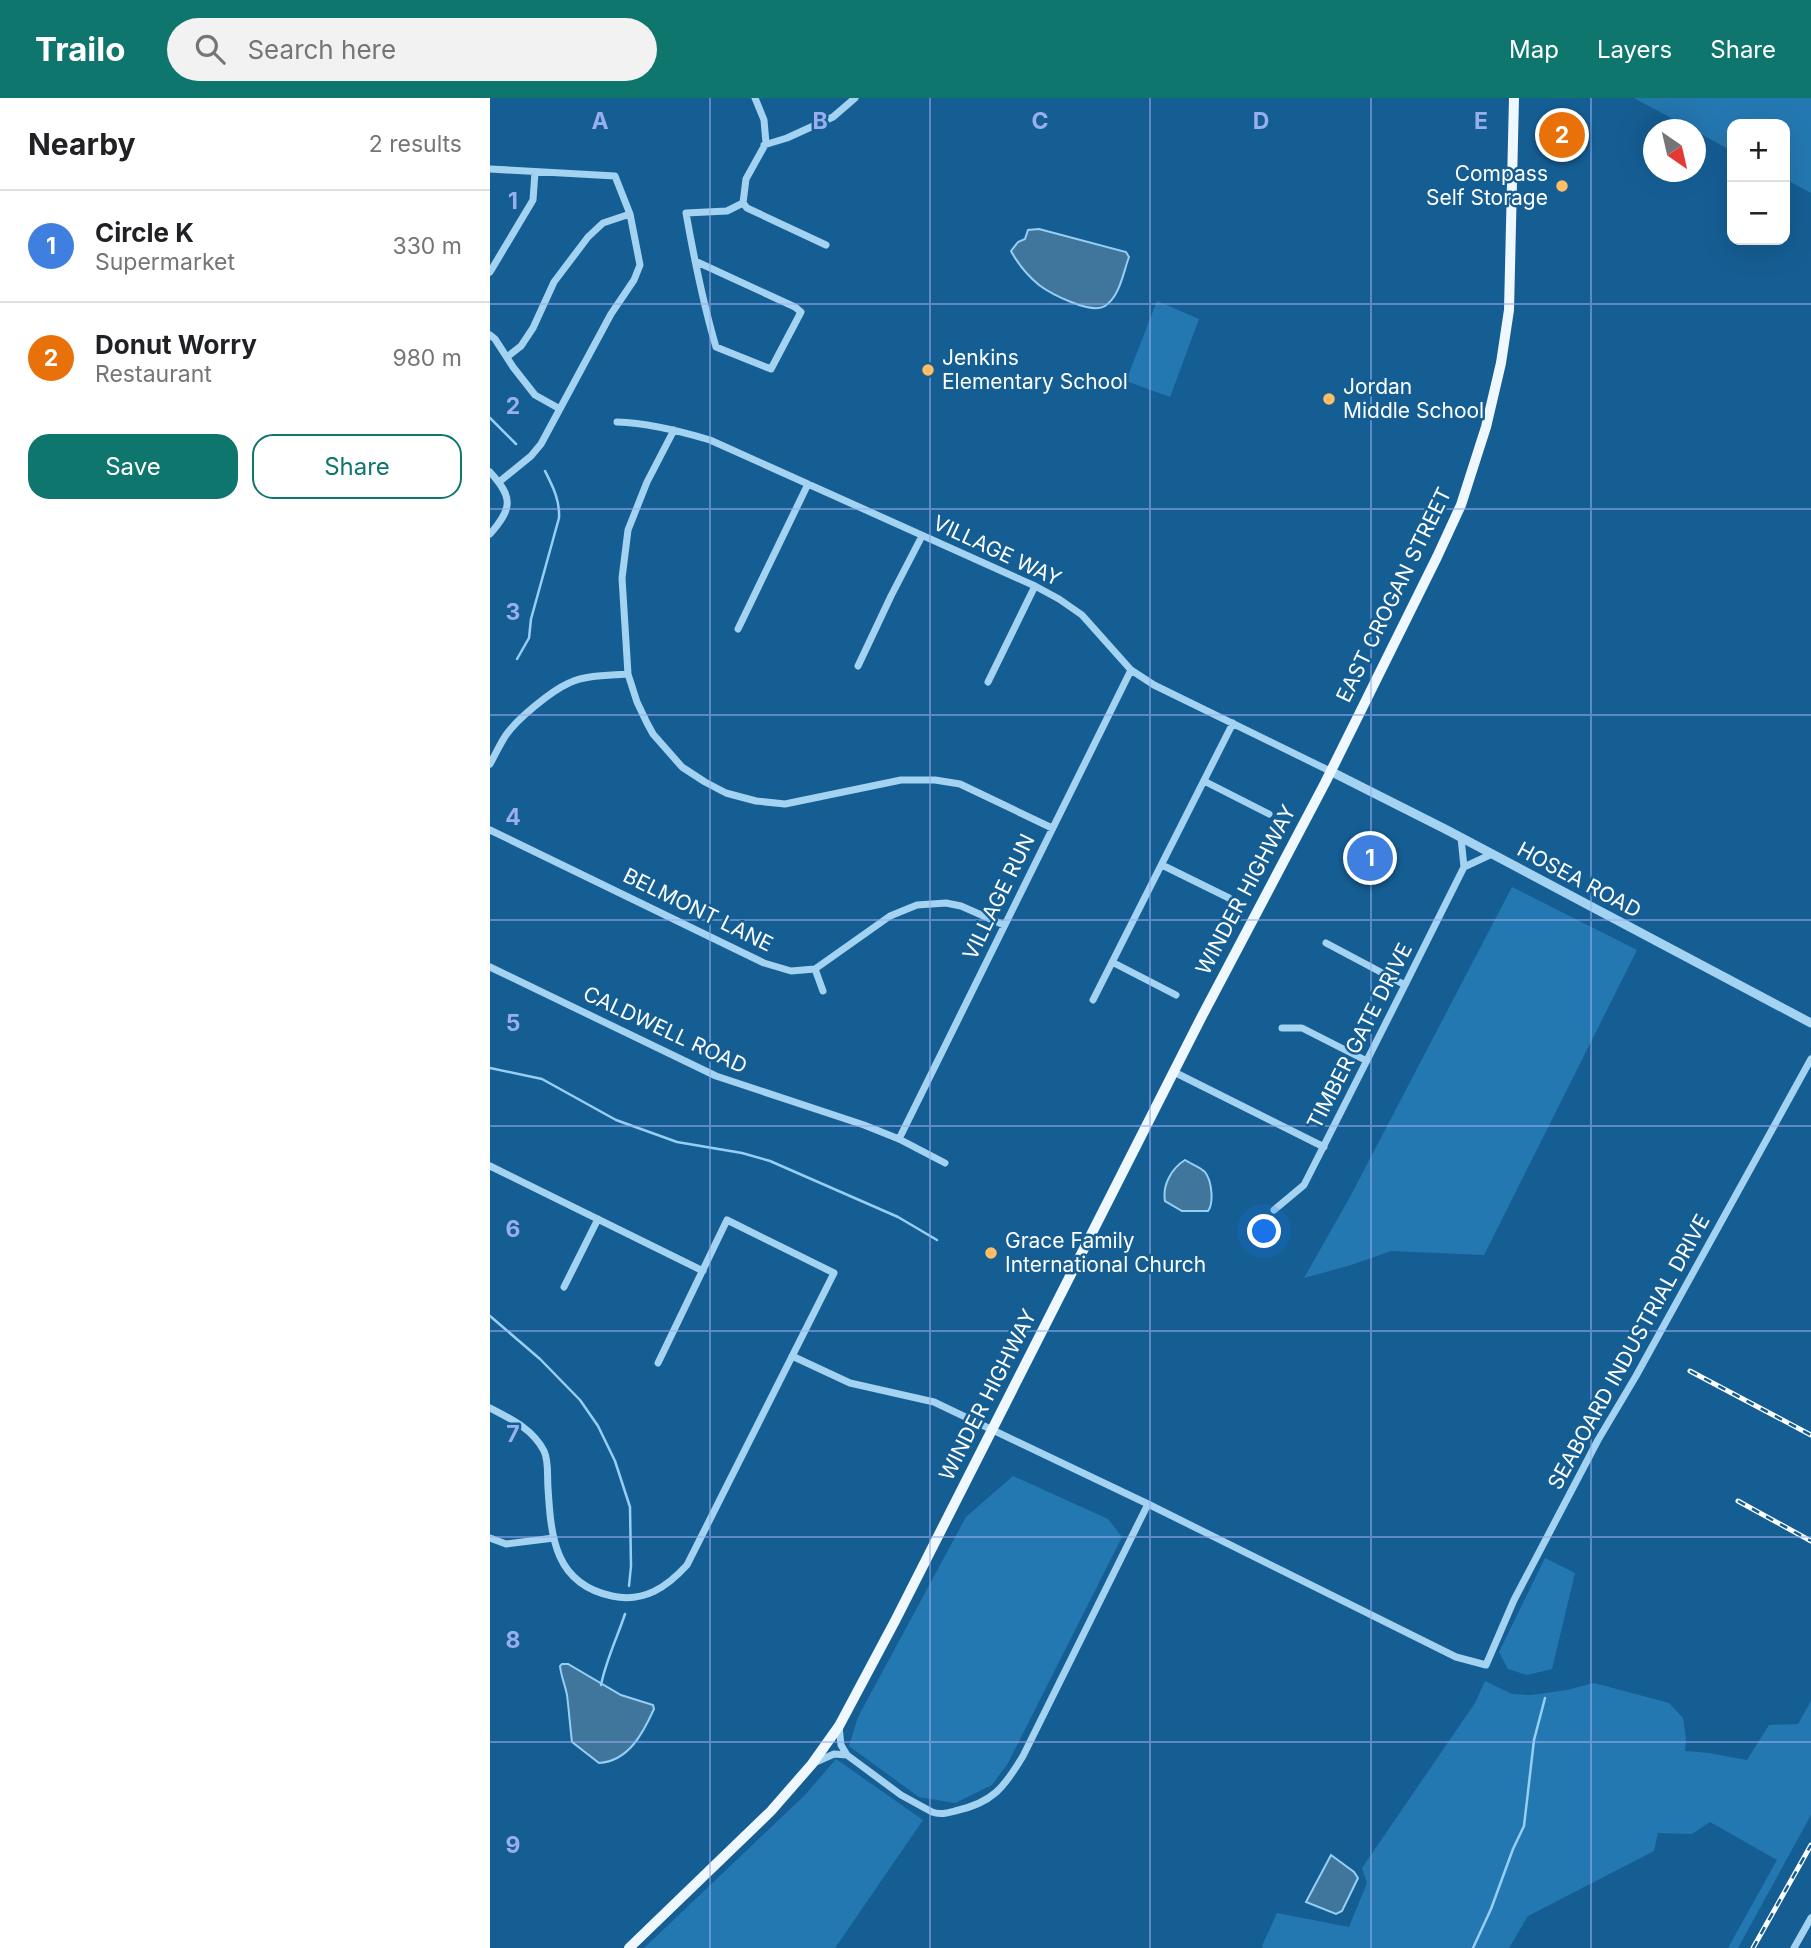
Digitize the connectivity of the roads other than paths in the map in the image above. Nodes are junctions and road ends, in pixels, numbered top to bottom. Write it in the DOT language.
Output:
graph roads {
  1 [pos="755,98"];
  2 [pos="855,98"];
  3 [pos="1514,98"];
  4 [pos="764,145"];
  5 [pos="490,169"];
  6 [pos="535,172"];
  7 [pos="743,203"];
  8 [pos="630,214"];
  9 [pos="826,245"];
  10 [pos="695,261"];
  11 [pos="490,272"];
  12 [pos="490,335"];
  13 [pos="506,357"];
  14 [pos="560,409"];
  15 [pos="617,422"];
  16 [pos="674,430"];
  17 [pos="490,472"];
  18 [pos="499,482"];
  19 [pos="808,484"];
  20 [pos="490,534"];
  21 [pos="922,536"];
  22 [pos="1035,586"];
  23 [pos="738,629"];
  24 [pos="858,666"];
  25 [pos="1131,670"];
  26 [pos="628,674"];
  27 [pos="988,682"];
  28 [pos="1233,723"];
  29 [pos="490,764"];
  30 [pos="1330,771"];
  31 [pos="1204,781"];
  32 [pos="1269,814"];
  33 [pos="1052,828"];
  34 [pos="490,830"];
  35 [pos="1461,838"];
  36 [pos="1492,854"];
  37 [pos="1162,864"];
  38 [pos="1464,867"];
  39 [pos="1229,898"];
  40 [pos="1004,925"];
  41 [pos="1326,943"];
  42 [pos="1112,962"];
  43 [pos="490,967"];
  44 [pos="815,970"];
  45 [pos="1405,985"];
  46 [pos="823,991"];
  47 [pos="1176,995"];
  48 [pos="1093,999"];
  49 [pos="1811,1023"];
  50 [pos="1282,1028"];
  51 [pos="1811,1059"];
  52 [pos="1367,1061"];
  53 [pos="1174,1072"];
  54 [pos="899,1139"];
  55 [pos="1324,1147"];
  56 [pos="944,1163"];
  57 [pos="490,1166"];
  58 [pos="1274,1210"];
  59 [pos="598,1219"];
  60 [pos="703,1271"];
  61 [pos="564,1287"];
  62 [pos="792,1356"];
  63 [pos="658,1363"];
  64 [pos="490,1408"];
  65 [pos="993,1429"];
  66 [pos="1149,1504"];
  67 [pos="490,1538"];
  68 [pos="554,1538"];
  69 [pos="839,1726"];
  70 [pos="847,1755"];
  71 [pos="812,1764"];
  72 [pos="1811,1918"];
  73 [pos="628,1948"];
  74 [pos="1794,1948"];
  1 -- 4 [label="street"];
  2 -- 4 [label="street"];
  3 -- 30 [label="main road, EAST CROGAN STREET"];
  4 -- 7 [label="street"];
  5 -- 6 [label="street"];
  6 -- 8 [label="street"];
  6 -- 11 [label="street"];
  7 -- 9 [label="street"];
  7 -- 10 [label="street"];
  8 -- 13 [label="street"];
  8 -- 14 [label="street"];
  10 -- 10 [label="street"];
  12 -- 13 [label="street"];
  13 -- 14 [label="street"];
  14 -- 18 [label="street"];
  15 -- 16 [label="street, VILLAGE WAY"];
  16 -- 19 [label="street, VILLAGE WAY"];
  16 -- 26 [label="street"];
  17 -- 18 [label="street"];
  18 -- 20 [label="street"];
  19 -- 21 [label="street, VILLAGE WAY"];
  19 -- 23 [label="street"];
  21 -- 22 [label="street, VILLAGE WAY"];
  21 -- 24 [label="street"];
  22 -- 25 [label="street, VILLAGE WAY"];
  22 -- 27 [label="street"];
  25 -- 28 [label="street, VILLAGE WAY"];
  25 -- 33 [label="street, VILLAGE RUN"];
  26 -- 29 [label="street"];
  26 -- 33 [label="street"];
  28 -- 30 [label="street, VILLAGE WAY"];
  28 -- 31 [label="street"];
  30 -- 35 [label="street, HOSEA ROAD"];
  30 -- 53 [label="main road, WINDER HIGHWAY"];
  31 -- 32 [label="street"];
  31 -- 37 [label="street"];
  33 -- 40 [label="street, VILLAGE RUN"];
  34 -- 44 [label="street, BELMONT LANE"];
  35 -- 36 [label="street, HOSEA ROAD"];
  35 -- 38 [label="street"];
  36 -- 38 [label="street"];
  36 -- 49 [label="street, HOSEA ROAD"];
  37 -- 39 [label="street"];
  37 -- 42 [label="street"];
  38 -- 45 [label="street, TIMBER GATE DRIVE"];
  40 -- 44 [label="street"];
  40 -- 54 [label="street, VILLAGE RUN"];
  41 -- 45 [label="street"];
  42 -- 47 [label="street"];
  42 -- 48 [label="street"];
  43 -- 54 [label="street, CALDWELL ROAD"];
  44 -- 46 [label="street"];
  45 -- 52 [label="street, TIMBER GATE DRIVE"];
  50 -- 52 [label="street"];
  51 -- 66 [label="street, SEABOARD INDUSTRIAL DRIVE"];
  52 -- 55 [label="street, TIMBER GATE DRIVE"];
  53 -- 55 [label="street"];
  53 -- 65 [label="main road, WINDER HIGHWAY"];
  54 -- 56 [label="street, CALDWELL ROAD"];
  55 -- 58 [label="street, TIMBER GATE DRIVE"];
  57 -- 59 [label="street"];
  59 -- 60 [label="street"];
  59 -- 61 [label="street"];
  60 -- 62 [label="street"];
  60 -- 63 [label="street"];
  62 -- 65 [label="street"];
  62 -- 68 [label="street"];
  64 -- 68 [label="street"];
  65 -- 66 [label="street"];
  65 -- 69 [label="main road, WINDER HIGHWAY"];
  66 -- 70 [label="street"];
  67 -- 68 [label="street"];
  69 -- 70 [label="street"];
  69 -- 71 [label="main road, WINDER HIGHWAY"];
  70 -- 71 [label="street"];
  71 -- 73 [label="main road, WINDER HIGHWAY"];
  72 -- 74 [label="street"];
}
